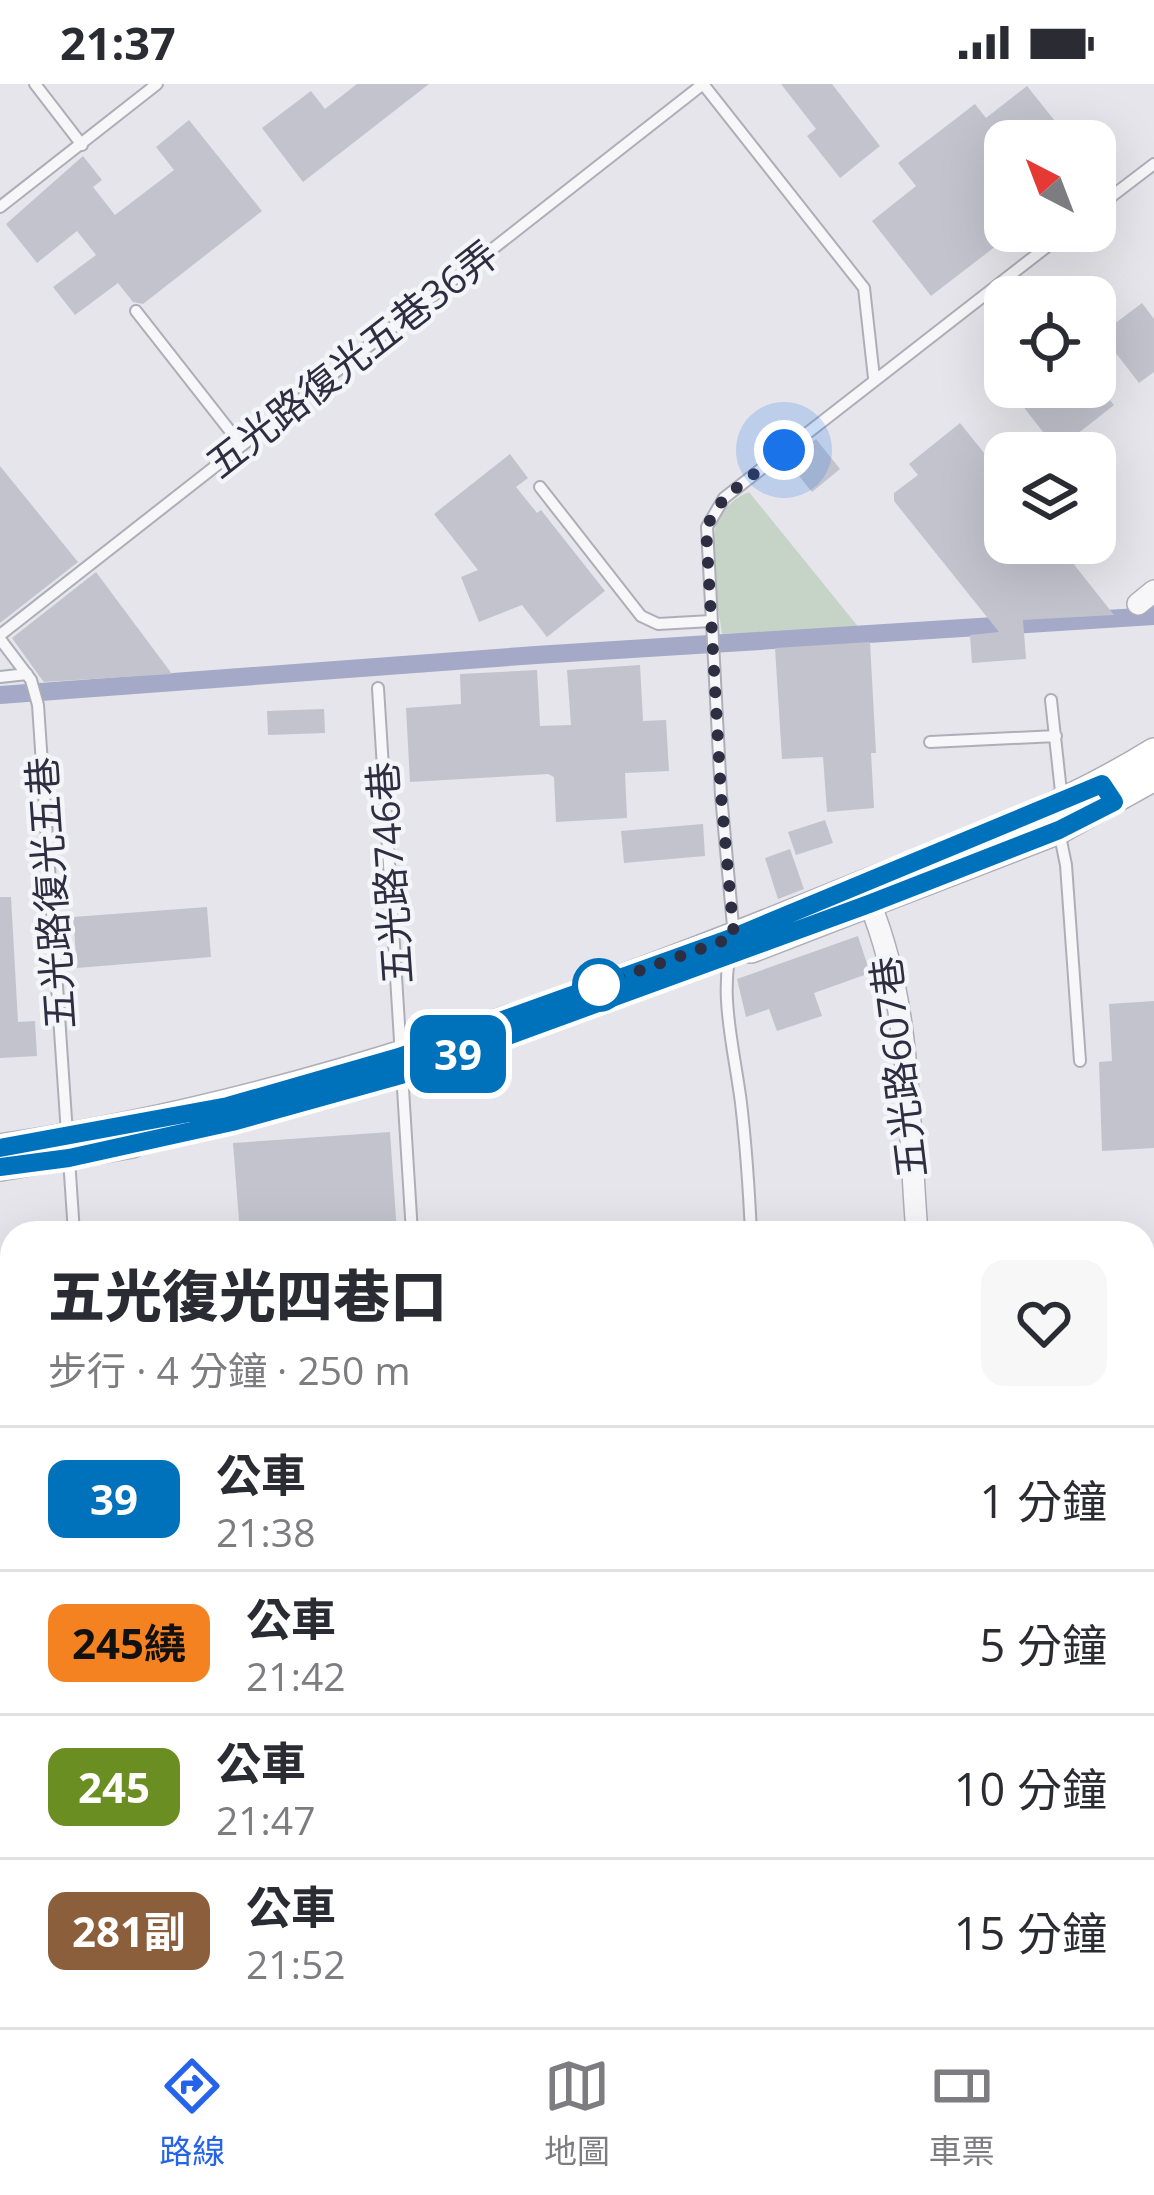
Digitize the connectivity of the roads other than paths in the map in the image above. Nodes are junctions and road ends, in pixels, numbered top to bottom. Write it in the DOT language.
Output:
graph roads {
  1 [pos="35,84"];
  2 [pos="158,84"];
  3 [pos="703,84"];
  4 [pos="82,145"];
  5 [pos="1154,164"];
  6 [pos="1116,193"];
  7 [pos="0,207"];
  8 [pos="1038,252"];
  9 [pos="136,311"];
  10 [pos="874,377"];
  11 [pos="242,445"];
  12 [pos="540,487"];
  13 [pos="711,627"];
  14 [pos="0,637"];
  15 [pos="0,676"];
  16 [pos="29,677"];
  17 [pos="378,688"];
  18 [pos="1051,700"];
  19 [pos="1056,736"];
  20 [pos="930,742"];
  21 [pos="1154,752"];
  22 [pos="1154,777"];
  23 [pos="1154,788"];
  24 [pos="1108,793"];
  25 [pos="1060,816"];
  26 [pos="869,904"];
  27 [pos="730,947"];
  28 [pos="1081,1061"];
  29 [pos="400,1066"];
  30 [pos="0,1148"];
  31 [pos="68,1148"];
  32 [pos="0,1167"];
  33 [pos="73,1221"];
  34 [pos="411,1221"];
  35 [pos="750,1221"];
  36 [pos="916,1221"];
  1 -- 4 [label="lane"];
  2 -- 4 [label="lane"];
  3 -- 10 [label="lane"];
  3 -- 11 [label="lane, 五光路復光五巷36弄"];
  4 -- 7 [label="lane"];
  5 -- 6 [label="lane"];
  8 -- 10 [label="lane"];
  9 -- 11 [label="lane"];
  10 -- 13 [label="lane"];
  11 -- 14 [label="lane, 五光路復光五巷36弄"];
  12 -- 13 [label="lane"];
  13 -- 27 [label="lane"];
  14 -- 16 [label="lane, 五光路復光五巷"];
  15 -- 16 [label="lane"];
  16 -- 31 [label="lane, 五光路復光五巷"];
  17 -- 29 [label="lane, 五光路746巷"];
  18 -- 19 [label="lane"];
  19 -- 20 [label="lane"];
  19 -- 25 [label="lane"];
  21 -- 24 [label="main road"];
  22 -- 24 [label="main road"];
  23 -- 24 [label="main road"];
  24 -- 25 [label="main road"];
  25 -- 26 [label="main road"];
  25 -- 27 [label="main road"];
  25 -- 28 [label="lane"];
  26 -- 27 [label="main road"];
  26 -- 36 [label="street, 五光路607巷"];
  27 -- 29 [label="main road"];
  27 -- 35 [label="lane"];
  29 -- 31 [label="main road"];
  29 -- 34 [label="lane, 五光路746巷"];
  30 -- 31 [label="main road"];
  31 -- 32 [label="main road"];
  31 -- 33 [label="lane, 五光路復光五巷"];
}
